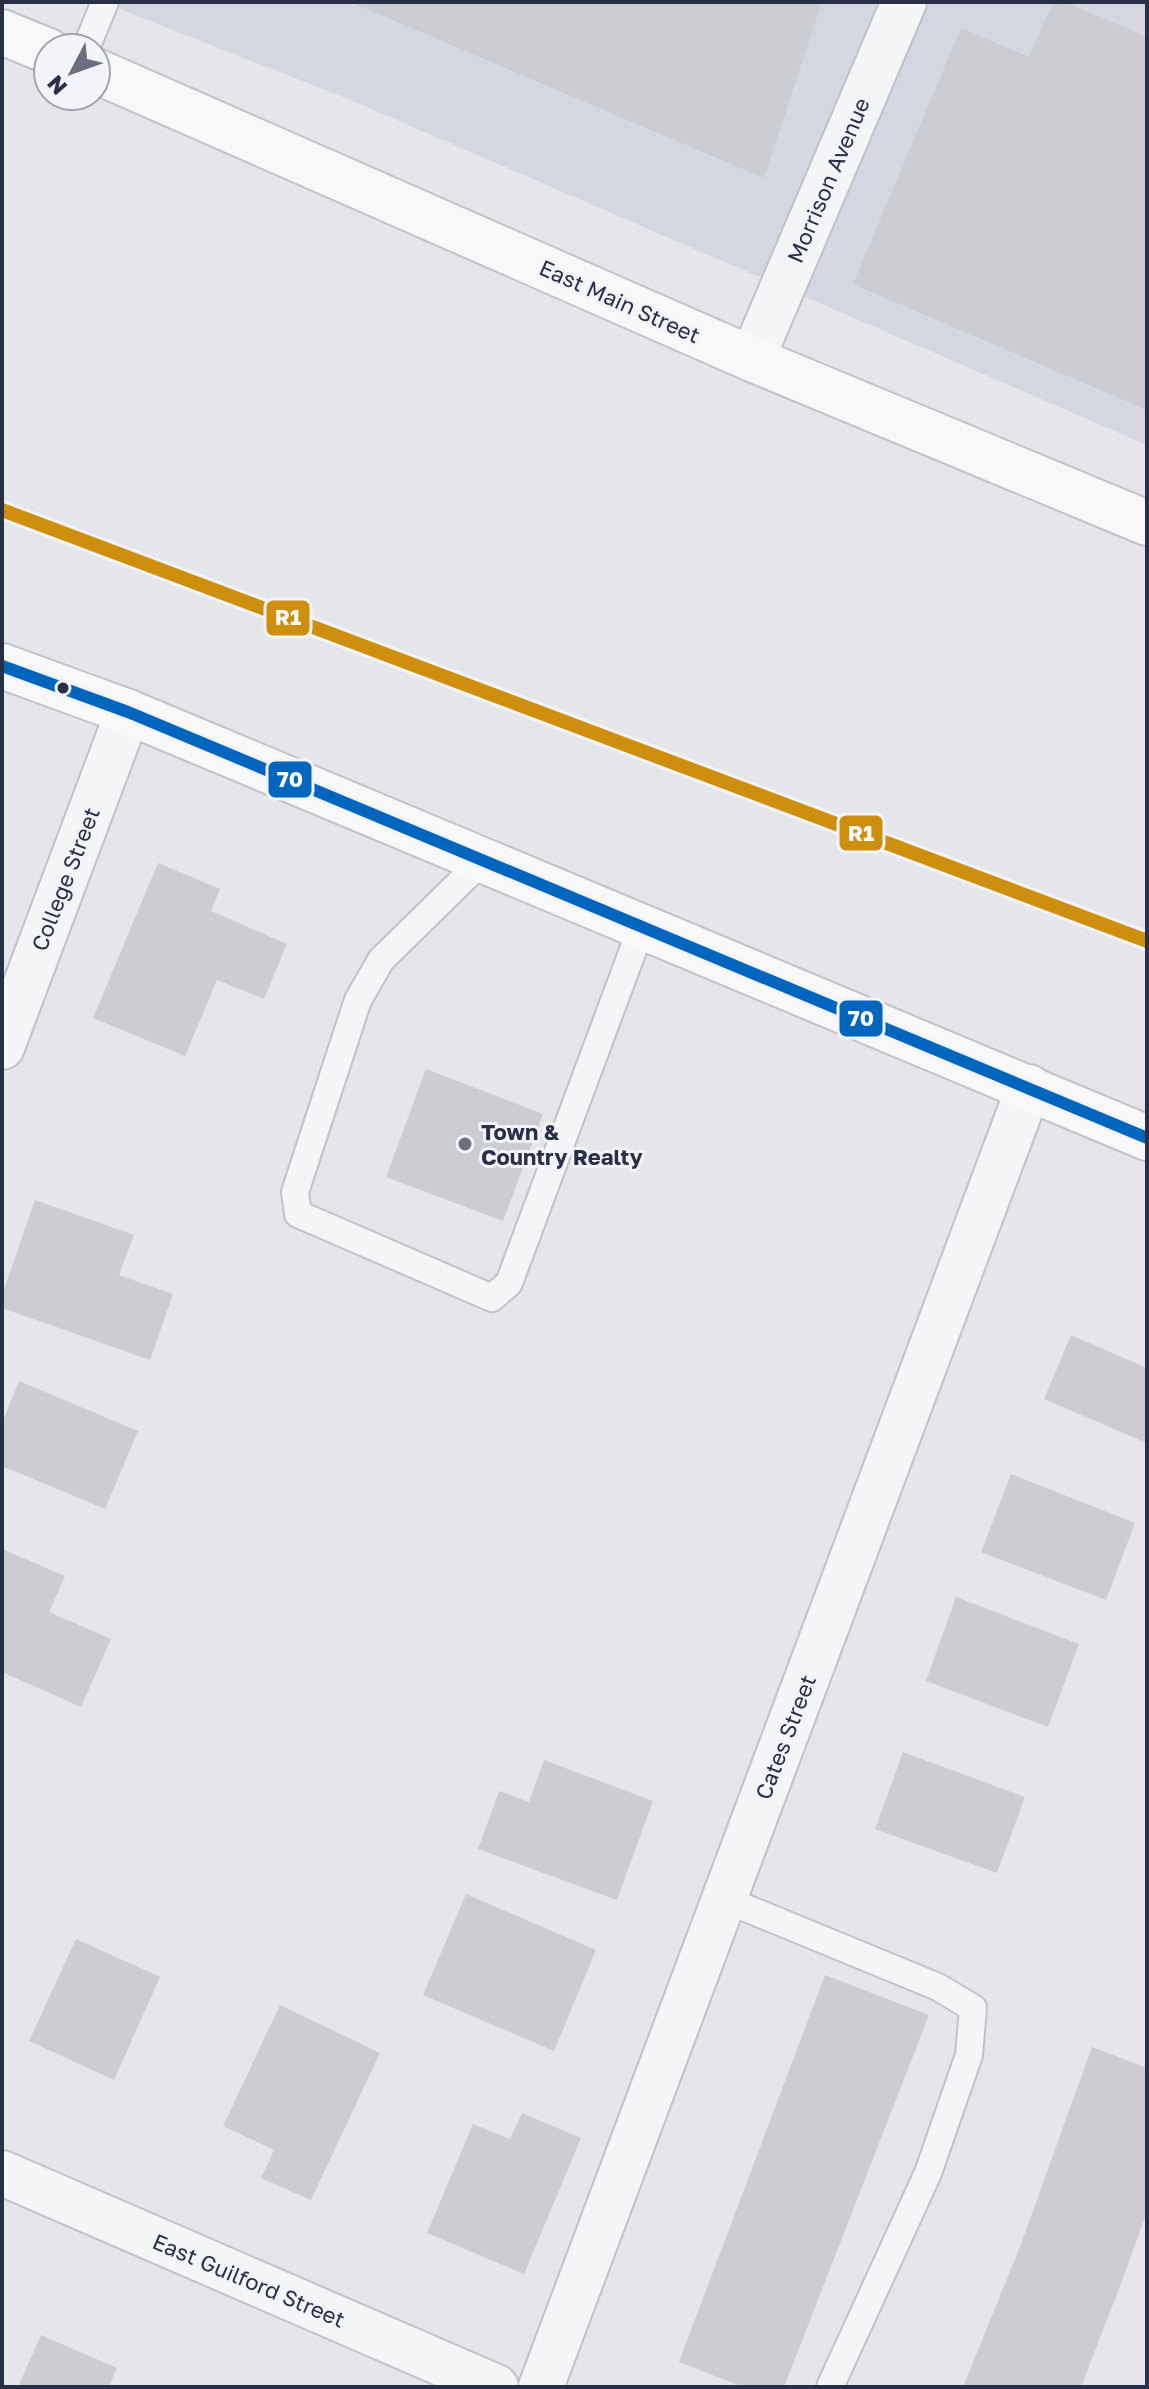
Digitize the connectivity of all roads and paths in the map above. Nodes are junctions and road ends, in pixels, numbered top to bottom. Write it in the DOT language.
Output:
graph roads {
  1 [pos="105,2"];
  2 [pos="904,2"];
  3 [pos="2,32"];
  4 [pos="93,32"];
  5 [pos="32,44"];
  6 [pos="112,78"];
  7 [pos="752,359"];
  8 [pos="1147,523"];
  9 [pos="2,666"];
  10 [pos="128,712"];
  11 [pos="483,860"];
  12 [pos="642,926"];
  13 [pos="2,1047"];
  14 [pos="1029,1087"];
  15 [pos="1147,1138"];
  16 [pos="724,1899"];
  17 [pos="2,2173"];
  18 [pos="496,2387"];
  19 [pos="541,2387"];
  20 [pos="830,2387"];
  1 -- 4 [label="lane"];
  2 -- 7 [label="street, Morrison Avenue"];
  3 -- 5 [label="main road"];
  6 -- 7 [label="main road, East Main Street"];
  7 -- 8 [label="main road, East Main Street"];
  9 -- 10 [label="main road"];
  10 -- 11 [label="main road"];
  10 -- 13 [label="street, College Street"];
  11 -- 12 [label="main road"];
  11 -- 12 [label="lane"];
  12 -- 14 [label="main road"];
  14 -- 15 [label="main road"];
  14 -- 16 [label="street, Cates Street"];
  16 -- 19 [label="street, Cates Street"];
  16 -- 20 [label="lane"];
  17 -- 18 [label="street, East Guilford Street"];
}
